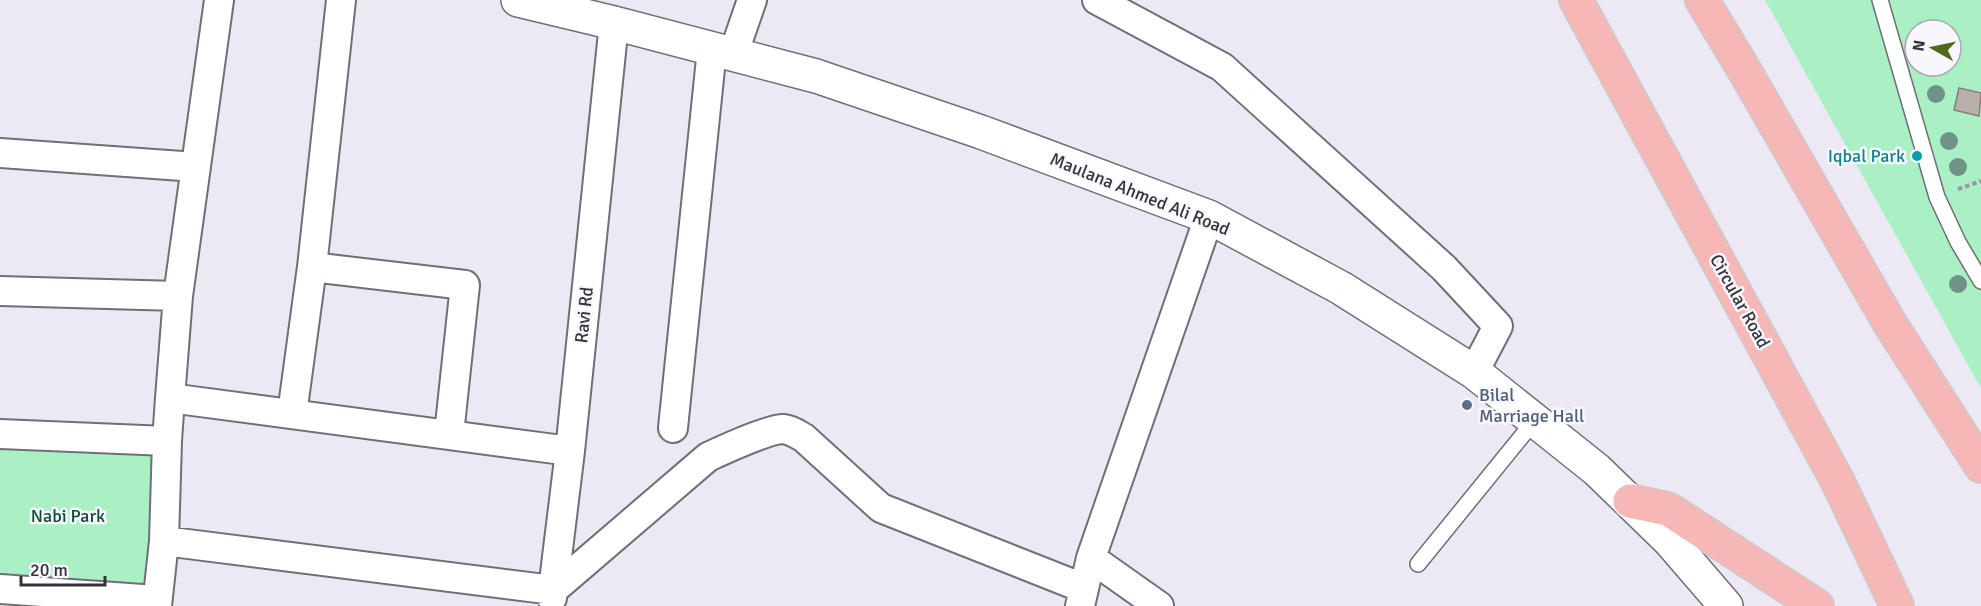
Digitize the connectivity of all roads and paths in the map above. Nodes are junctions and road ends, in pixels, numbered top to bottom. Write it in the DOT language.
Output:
graph roads {
  1 [pos="219,0"];
  2 [pos="341,0"];
  3 [pos="518,0"];
  4 [pos="752,0"];
  5 [pos="1097,0"];
  6 [pos="1576,0"];
  7 [pos="1702,0"];
  8 [pos="1881,0"];
  9 [pos="614,23"];
  10 [pos="722,52"];
  11 [pos="0,153"];
  12 [pos="196,167"];
  13 [pos="1209,217"];
  14 [pos="312,267"];
  15 [pos="1981,281"];
  16 [pos="0,291"];
  17 [pos="178,296"];
  18 [pos="1474,372"];
  19 [pos="170,398"];
  20 [pos="292,414"];
  21 [pos="1535,420"];
  22 [pos="672,428"];
  23 [pos="0,434"];
  24 [pos="448,434"];
  25 [pos="167,441"];
  26 [pos="570,451"];
  27 [pos="1981,466"];
  28 [pos="1630,501"];
  29 [pos="164,541"];
  30 [pos="1091,558"];
  31 [pos="1418,564"];
  32 [pos="0,589"];
  33 [pos="1082,597"];
  34 [pos="552,598"];
  35 [pos="157,603"];
  36 [pos="1159,606"];
  37 [pos="1726,606"];
  38 [pos="1817,606"];
  39 [pos="1897,606"];
  1 -- 12 [label="street"];
  2 -- 14 [label="street"];
  3 -- 9 [label="street, Maulana Ahmed Ali Road"];
  4 -- 10 [label="street"];
  5 -- 18 [label="street"];
  6 -- 39 [label="main road, Circular Road"];
  7 -- 27 [label="main road"];
  8 -- 15 [label="lane"];
  9 -- 10 [label="street, Maulana Ahmed Ali Road"];
  9 -- 26 [label="street, Ravi Rd"];
  10 -- 13 [label="street, Maulana Ahmed Ali Road"];
  10 -- 22 [label="street"];
  11 -- 12 [label="street"];
  12 -- 17 [label="street"];
  13 -- 18 [label="street, Maulana Ahmed Ali Road"];
  13 -- 30 [label="street"];
  14 -- 20 [label="street"];
  14 -- 24 [label="street"];
  16 -- 17 [label="street"];
  17 -- 19 [label="street"];
  18 -- 21 [label="street, Maulana Ahmed Ali Road"];
  19 -- 20 [label="street"];
  19 -- 25 [label="street"];
  20 -- 24 [label="street"];
  21 -- 28 [label="street, Maulana Ahmed Ali Road"];
  21 -- 31 [label="lane"];
  23 -- 25 [label="street"];
  24 -- 26 [label="street"];
  25 -- 29 [label="street"];
  26 -- 34 [label="street, Ravi Rd"];
  28 -- 37 [label="street, Maulana Ahmed Ali Road"];
  28 -- 38 [label="main road"];
  29 -- 34 [label="street"];
  29 -- 35 [label="street"];
  30 -- 33 [label="street"];
  30 -- 36 [label="street"];
  32 -- 35 [label="street"];
  33 -- 34 [label="street"];
}
